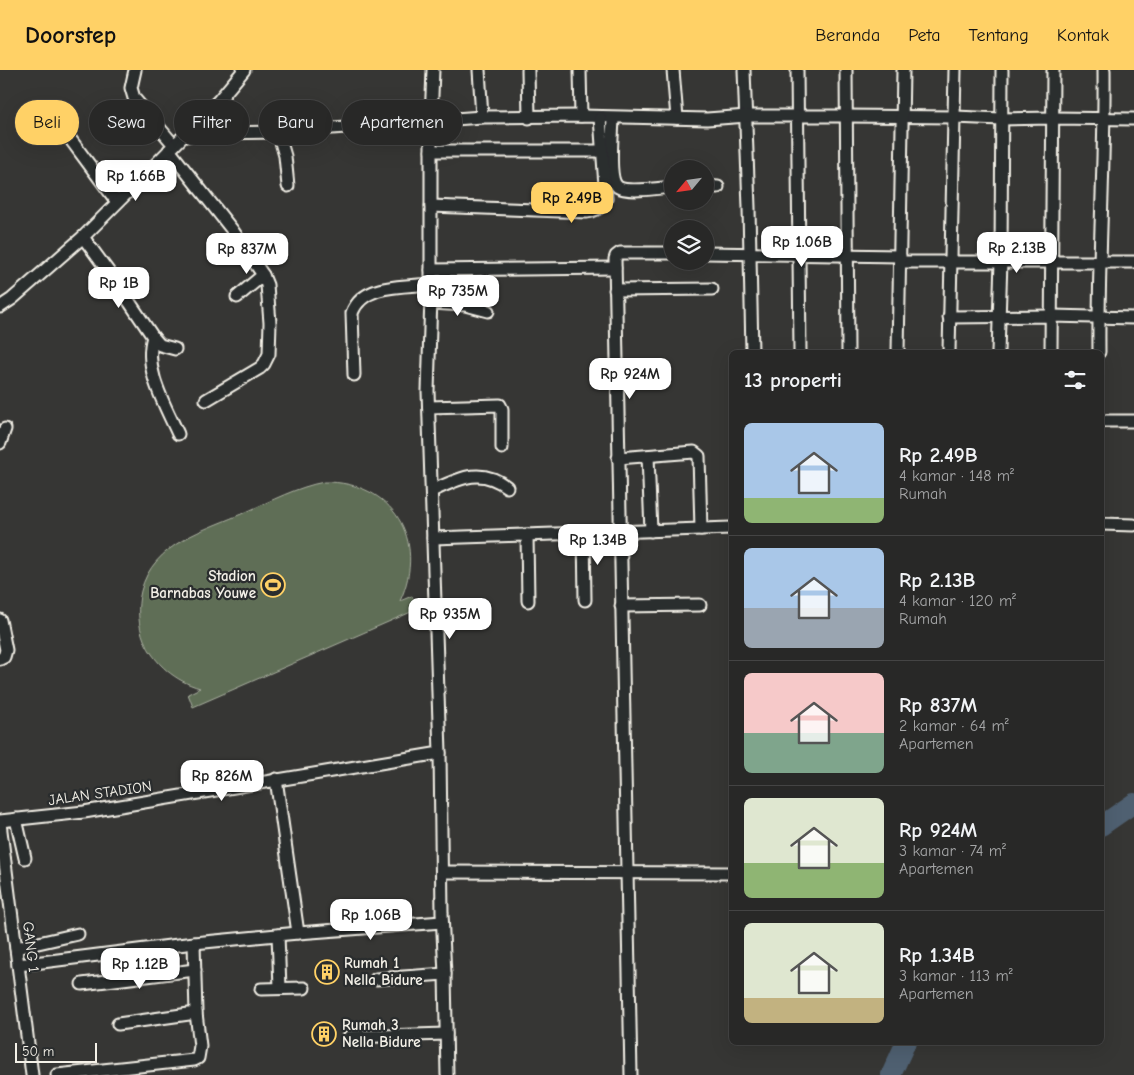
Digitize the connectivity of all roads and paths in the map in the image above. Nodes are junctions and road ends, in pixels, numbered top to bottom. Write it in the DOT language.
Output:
graph roads {
  1 [pos="136,70"];
  2 [pos="244,70"];
  3 [pos="433,70"];
  4 [pos="479,70"];
  5 [pos="528,70"];
  6 [pos="580,70"];
  7 [pos="673,70"];
  8 [pos="744,70"];
  9 [pos="797,70"];
  10 [pos="846,70"];
  11 [pos="903,70"];
  12 [pos="955,70"];
  13 [pos="1002,70"];
  14 [pos="1053,70"];
  15 [pos="1104,70"];
  16 [pos="217,100"];
  17 [pos="432,100"];
  18 [pos="581,116"];
  19 [pos="747,116"];
  20 [pos="797,116"];
  21 [pos="845,116"];
  22 [pos="482,117"];
  23 [pos="902,117"];
  24 [pos="955,117"];
  25 [pos="529,118"];
  26 [pos="600,118"];
  27 [pos="613,118"];
  28 [pos="677,118"];
  29 [pos="1053,118"];
  30 [pos="1134,118"];
  31 [pos="462,119"];
  32 [pos="1002,120"];
  33 [pos="1104,120"];
  34 [pos="174,144"];
  35 [pos="75,145"];
  36 [pos="282,145"];
  37 [pos="431,145"];
  38 [pos="171,147"];
  39 [pos="431,151"];
  40 [pos="602,151"];
  41 [pos="288,186"];
  42 [pos="664,187"];
  43 [pos="714,187"];
  44 [pos="718,187"];
  45 [pos="117,202"];
  46 [pos="430,206"];
  47 [pos="83,236"];
  48 [pos="664,253"];
  49 [pos="714,253"];
  50 [pos="750,253"];
  51 [pos="798,255"];
  52 [pos="848,256"];
  53 [pos="900,259"];
  54 [pos="950,261"];
  55 [pos="1001,261"];
  56 [pos="1052,262"];
  57 [pos="1099,262"];
  58 [pos="1134,262"];
  59 [pos="615,268"];
  60 [pos="431,270"];
  61 [pos="263,275"];
  62 [pos="431,284"];
  63 [pos="712,289"];
  64 [pos="615,290"];
  65 [pos="237,297"];
  66 [pos="430,303"];
  67 [pos="0,307"];
  68 [pos="488,311"];
  69 [pos="999,316"];
  70 [pos="1052,316"];
  71 [pos="949,317"];
  72 [pos="1099,317"];
  73 [pos="1134,318"];
  74 [pos="153,337"];
  75 [pos="175,349"];
  76 [pos="752,350"];
  77 [pos="800,350"];
  78 [pos="848,350"];
  79 [pos="898,350"];
  80 [pos="949,350"];
  81 [pos="998,350"];
  82 [pos="1051,350"];
  83 [pos="1099,350"];
  84 [pos="354,375"];
  85 [pos="206,400"];
  86 [pos="428,407"];
  87 [pos="1104,421"];
  88 [pos="1134,421"];
  89 [pos="6,429"];
  90 [pos="178,434"];
  91 [pos="0,443"];
  92 [pos="502,448"];
  93 [pos="648,456"];
  94 [pos="618,458"];
  95 [pos="507,486"];
  96 [pos="432,491"];
  97 [pos="1104,524"];
  98 [pos="1134,525"];
  99 [pos="729,528"];
  100 [pos="701,529"];
  101 [pos="652,532"];
  102 [pos="620,533"];
  103 [pos="584,534"];
  104 [pos="527,535"];
  105 [pos="433,538"];
  106 [pos="585,600"];
  107 [pos="528,601"];
  108 [pos="700,605"];
  109 [pos="621,606"];
  110 [pos="0,620"];
  111 [pos="0,659"];
  112 [pos="440,754"];
  113 [pos="276,779"];
  114 [pos="16,820"];
  115 [pos="0,822"];
  116 [pos="25,858"];
  117 [pos="442,872"];
  118 [pos="729,872"];
  119 [pos="627,873"];
  120 [pos="442,922"];
  121 [pos="298,933"];
  122 [pos="78,934"];
  123 [pos="278,935"];
  124 [pos="194,943"];
  125 [pos="16,948"];
  126 [pos="18,965"];
  127 [pos="195,970"];
  128 [pos="445,974"];
  129 [pos="376,979"];
  130 [pos="82,984"];
  131 [pos="261,988"];
  132 [pos="280,988"];
  133 [pos="304,988"];
  134 [pos="196,1013"];
  135 [pos="118,1024"];
  136 [pos="446,1034"];
  137 [pos="349,1037"];
  138 [pos="32,1075"];
  139 [pos="57,1075"];
  140 [pos="447,1075"];
  141 [pos="631,1075"];
  1 -- 38 [label="street"];
  2 -- 16 [label="street"];
  3 -- 17 [label="street"];
  4 -- 22 [label="street"];
  5 -- 25 [label="street"];
  6 -- 18 [label="street"];
  7 -- 28 [label="street"];
  8 -- 19 [label="street"];
  9 -- 20 [label="street"];
  10 -- 21 [label="street"];
  11 -- 23 [label="street"];
  12 -- 24 [label="street"];
  13 -- 32 [label="street"];
  14 -- 29 [label="street"];
  15 -- 33 [label="street"];
  18 -- 25 [label="street"];
  18 -- 26 [label="street"];
  19 -- 20 [label="street"];
  19 -- 28 [label="street"];
  19 -- 50 [label="street"];
  20 -- 21 [label="street"];
  20 -- 51 [label="street"];
  21 -- 23 [label="street"];
  21 -- 52 [label="street"];
  22 -- 25 [label="street"];
  22 -- 31 [label="street"];
  23 -- 24 [label="street"];
  23 -- 53 [label="street"];
  24 -- 32 [label="street"];
  24 -- 54 [label="street"];
  26 -- 27 [label="street"];
  26 -- 40 [label="street"];
  27 -- 28 [label="street"];
  27 -- 42 [label="street"];
  29 -- 32 [label="street"];
  29 -- 33 [label="street"];
  29 -- 56 [label="street"];
  30 -- 33 [label="street"];
  32 -- 55 [label="street"];
  33 -- 57 [label="street"];
  34 -- 38 [label="street"];
  35 -- 45 [label="street"];
  36 -- 41 [label="street"];
  37 -- 39 [label="street"];
  38 -- 45 [label="street"];
  38 -- 61 [label="street"];
  39 -- 40 [label="street"];
  39 -- 46 [label="street"];
  40 -- 46 [label="street"];
  43 -- 44 [label="street"];
  45 -- 47 [label="street"];
  46 -- 60 [label="street"];
  47 -- 67 [label="street"];
  47 -- 74 [label="street"];
  48 -- 59 [label="street"];
  49 -- 50 [label="street"];
  50 -- 51 [label="street"];
  50 -- 76 [label="street"];
  51 -- 52 [label="street"];
  51 -- 77 [label="street"];
  52 -- 53 [label="street"];
  52 -- 78 [label="street"];
  53 -- 54 [label="street"];
  53 -- 79 [label="street"];
  54 -- 55 [label="street"];
  54 -- 71 [label="street"];
  55 -- 56 [label="street"];
  55 -- 69 [label="street"];
  56 -- 57 [label="street"];
  56 -- 70 [label="street"];
  57 -- 58 [label="street"];
  57 -- 72 [label="street"];
  59 -- 60 [label="street"];
  59 -- 64 [label="street"];
  60 -- 62 [label="street"];
  61 -- 65 [label="street"];
  61 -- 85 [label="street"];
  62 -- 66 [label="street"];
  62 -- 84 [label="street"];
  63 -- 64 [label="street"];
  64 -- 94 [label="street"];
  66 -- 68 [label="street"];
  66 -- 86 [label="street"];
  69 -- 70 [label="street"];
  69 -- 71 [label="street"];
  69 -- 81 [label="street"];
  70 -- 72 [label="street"];
  70 -- 82 [label="street"];
  71 -- 80 [label="street"];
  72 -- 73 [label="street"];
  72 -- 83 [label="street"];
  74 -- 75 [label="street"];
  74 -- 90 [label="street"];
  86 -- 92 [label="street"];
  86 -- 96 [label="street"];
  87 -- 88 [label="street"];
  89 -- 91 [label="street"];
  93 -- 94 [label="street"];
  93 -- 100 [label="street"];
  93 -- 101 [label="street"];
  94 -- 102 [label="street"];
  95 -- 96 [label="street"];
  96 -- 105 [label="street"];
  97 -- 98 [label="street"];
  99 -- 100 [label="street"];
  100 -- 101 [label="street"];
  101 -- 102 [label="street"];
  102 -- 103 [label="street"];
  102 -- 109 [label="street"];
  103 -- 104 [label="street"];
  103 -- 106 [label="street"];
  104 -- 105 [label="street"];
  104 -- 107 [label="street"];
  105 -- 112 [label="street"];
  108 -- 109 [label="street"];
  109 -- 119 [label="street"];
  110 -- 111 [label="street"];
  112 -- 113 [label="street, JALAN STADION"];
  112 -- 117 [label="street"];
  113 -- 114 [label="street, JALAN STADION"];
  113 -- 121 [label="street"];
  114 -- 115 [label="street, JALAN STADION"];
  114 -- 116 [label="street"];
  115 -- 125 [label="street, GANG 1"];
  117 -- 119 [label="street"];
  117 -- 120 [label="street"];
  118 -- 119 [label="street"];
  119 -- 141 [label="street"];
  120 -- 121 [label="street"];
  120 -- 128 [label="street"];
  121 -- 123 [label="street"];
  122 -- 125 [label="street"];
  123 -- 124 [label="street"];
  123 -- 132 [label="street"];
  124 -- 126 [label="street"];
  124 -- 127 [label="street"];
  125 -- 126 [label="street, GANG 1"];
  126 -- 138 [label="street, GANG 1"];
  127 -- 130 [label="street"];
  127 -- 134 [label="street"];
  128 -- 129 [label="street"];
  128 -- 136 [label="street"];
  131 -- 132 [label="street"];
  132 -- 133 [label="street"];
  134 -- 135 [label="street"];
  134 -- 139 [label="street"];
  136 -- 137 [label="street"];
  136 -- 140 [label="street"];
}
